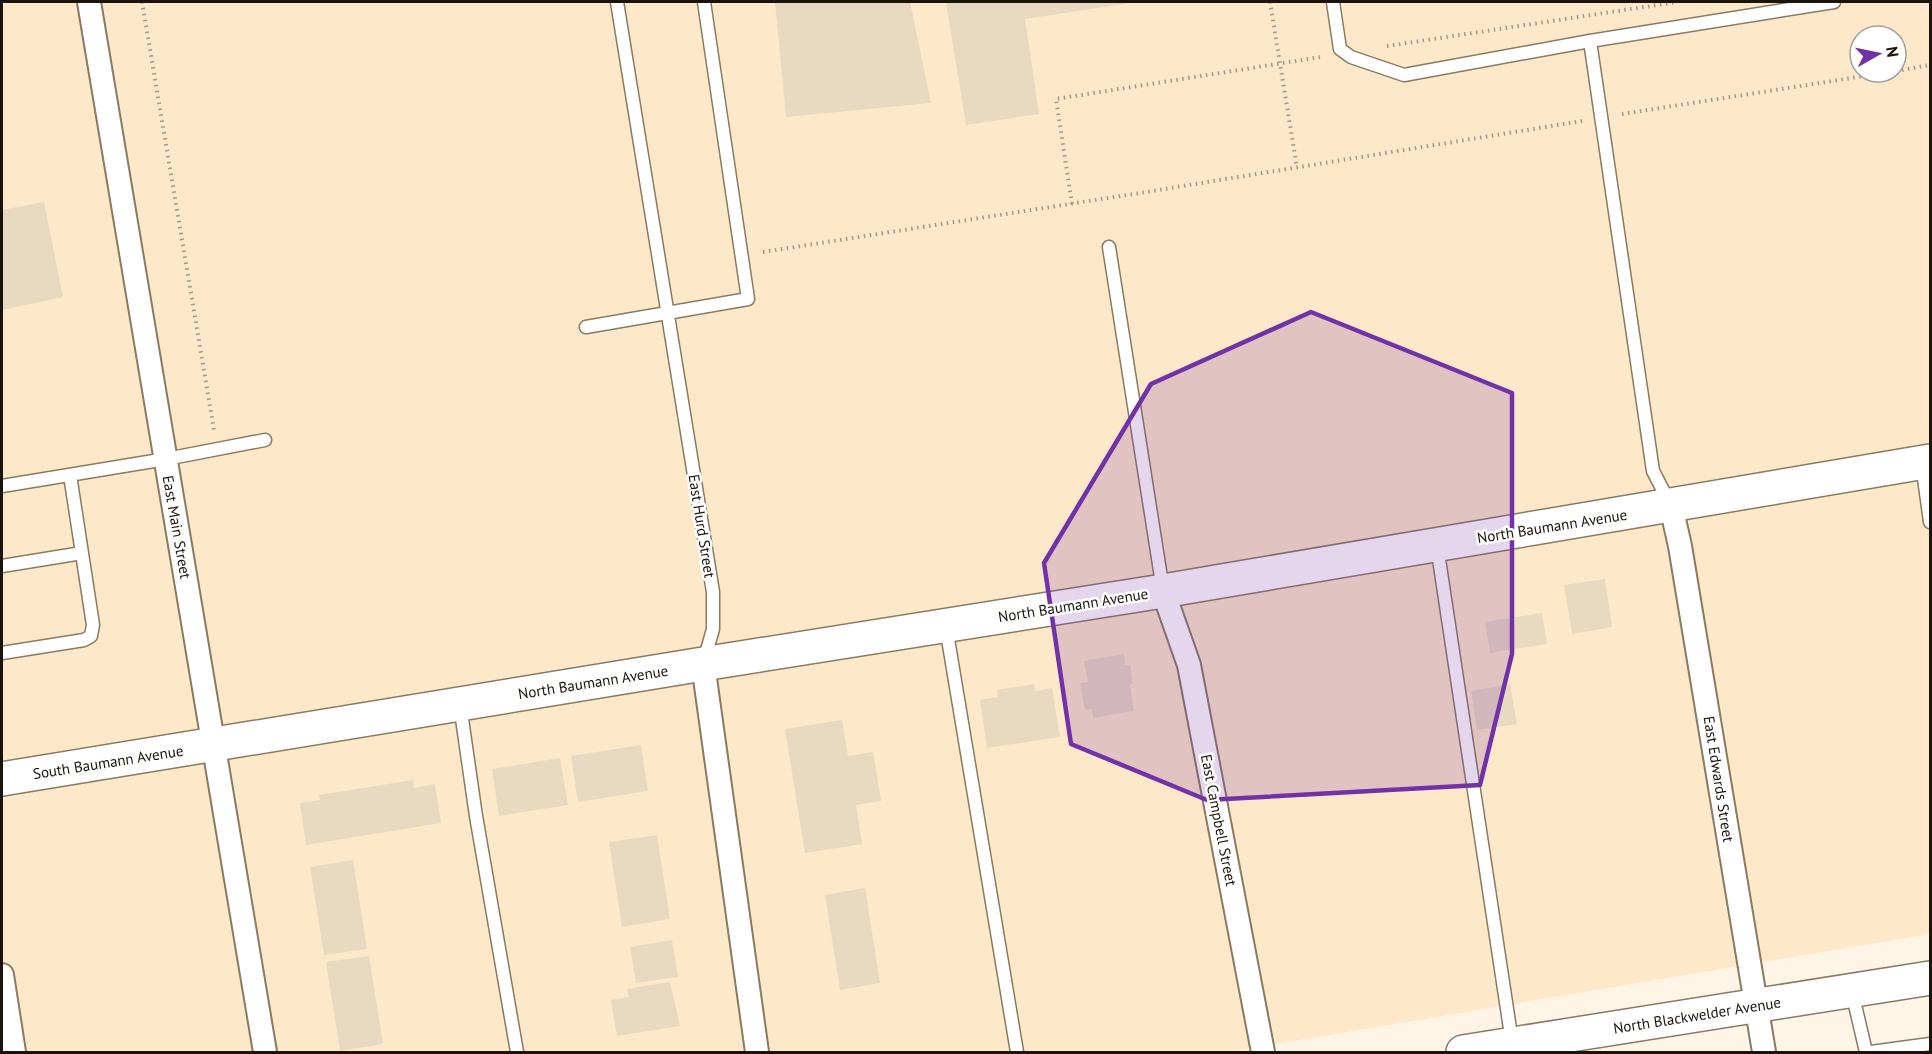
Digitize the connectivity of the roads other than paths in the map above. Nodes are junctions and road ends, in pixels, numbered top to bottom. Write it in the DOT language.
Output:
graph roads {
  1 [pos="89,2"];
  2 [pos="617,2"];
  3 [pos="704,2"];
  4 [pos="1333,2"];
  5 [pos="1834,2"];
  6 [pos="1590,41"];
  7 [pos="1109,247"];
  8 [pos="667,311"];
  9 [pos="586,327"];
  10 [pos="265,440"];
  11 [pos="166,459"];
  12 [pos="1926,462"];
  13 [pos="70,475"];
  14 [pos="2,486"];
  15 [pos="1671,506"];
  16 [pos="1930,522"];
  17 [pos="1437,545"];
  18 [pos="82,553"];
  19 [pos="2,566"];
  20 [pos="1163,591"];
  21 [pos="946,625"];
  22 [pos="2,653"];
  23 [pos="704,664"];
  24 [pos="460,704"];
  25 [pos="214,745"];
  26 [pos="2,779"];
  27 [pos="2,975"];
  28 [pos="1930,978"];
  29 [pos="1852,990"];
  30 [pos="1757,1006"];
  31 [pos="1930,1044"];
  32 [pos="1513,1045"];
  33 [pos="14,1053"];
  34 [pos="265,1053"];
  35 [pos="517,1053"];
  36 [pos="757,1053"];
  37 [pos="1017,1053"];
  38 [pos="1263,1053"];
  39 [pos="1463,1053"];
  40 [pos="1764,1053"];
  41 [pos="1866,1053"];
  42 [pos="1871,1053"];
  1 -- 11 [label="street, East Main Street"];
  2 -- 8 [label="lane, East Hurd Street"];
  3 -- 8 [label="lane"];
  4 -- 6 [label="lane"];
  5 -- 6 [label="lane"];
  6 -- 15 [label="lane"];
  7 -- 20 [label="lane"];
  8 -- 9 [label="lane"];
  8 -- 23 [label="lane, East Hurd Street"];
  10 -- 11 [label="lane"];
  11 -- 13 [label="lane"];
  11 -- 25 [label="street, East Main Street"];
  12 -- 15 [label="street, North Baumann Avenue"];
  12 -- 16 [label="lane"];
  13 -- 14 [label="lane"];
  13 -- 18 [label="lane"];
  15 -- 17 [label="street, North Baumann Avenue"];
  15 -- 30 [label="street, East Edwards Street"];
  17 -- 20 [label="street, North Baumann Avenue"];
  17 -- 32 [label="lane"];
  18 -- 19 [label="lane"];
  18 -- 22 [label="lane"];
  20 -- 21 [label="street, North Baumann Avenue"];
  20 -- 38 [label="street, East Campbell Street"];
  21 -- 23 [label="street, North Baumann Avenue"];
  21 -- 37 [label="lane"];
  23 -- 24 [label="street, North Baumann Avenue"];
  23 -- 36 [label="street, East Hurd Street"];
  24 -- 25 [label="street, North Baumann Avenue"];
  24 -- 35 [label="lane"];
  25 -- 26 [label="street, South Baumann Avenue"];
  25 -- 34 [label="street, East Main Street"];
  27 -- 33 [label="street"];
  28 -- 29 [label="street, North Blackwelder Avenue"];
  29 -- 30 [label="street, North Blackwelder Avenue"];
  29 -- 41 [label="lane"];
  30 -- 32 [label="street, North Blackwelder Avenue"];
  30 -- 40 [label="street, East Edwards Street"];
  31 -- 42 [label="lane"];
  32 -- 39 [label="street, North Blackwelder Avenue"];
}
